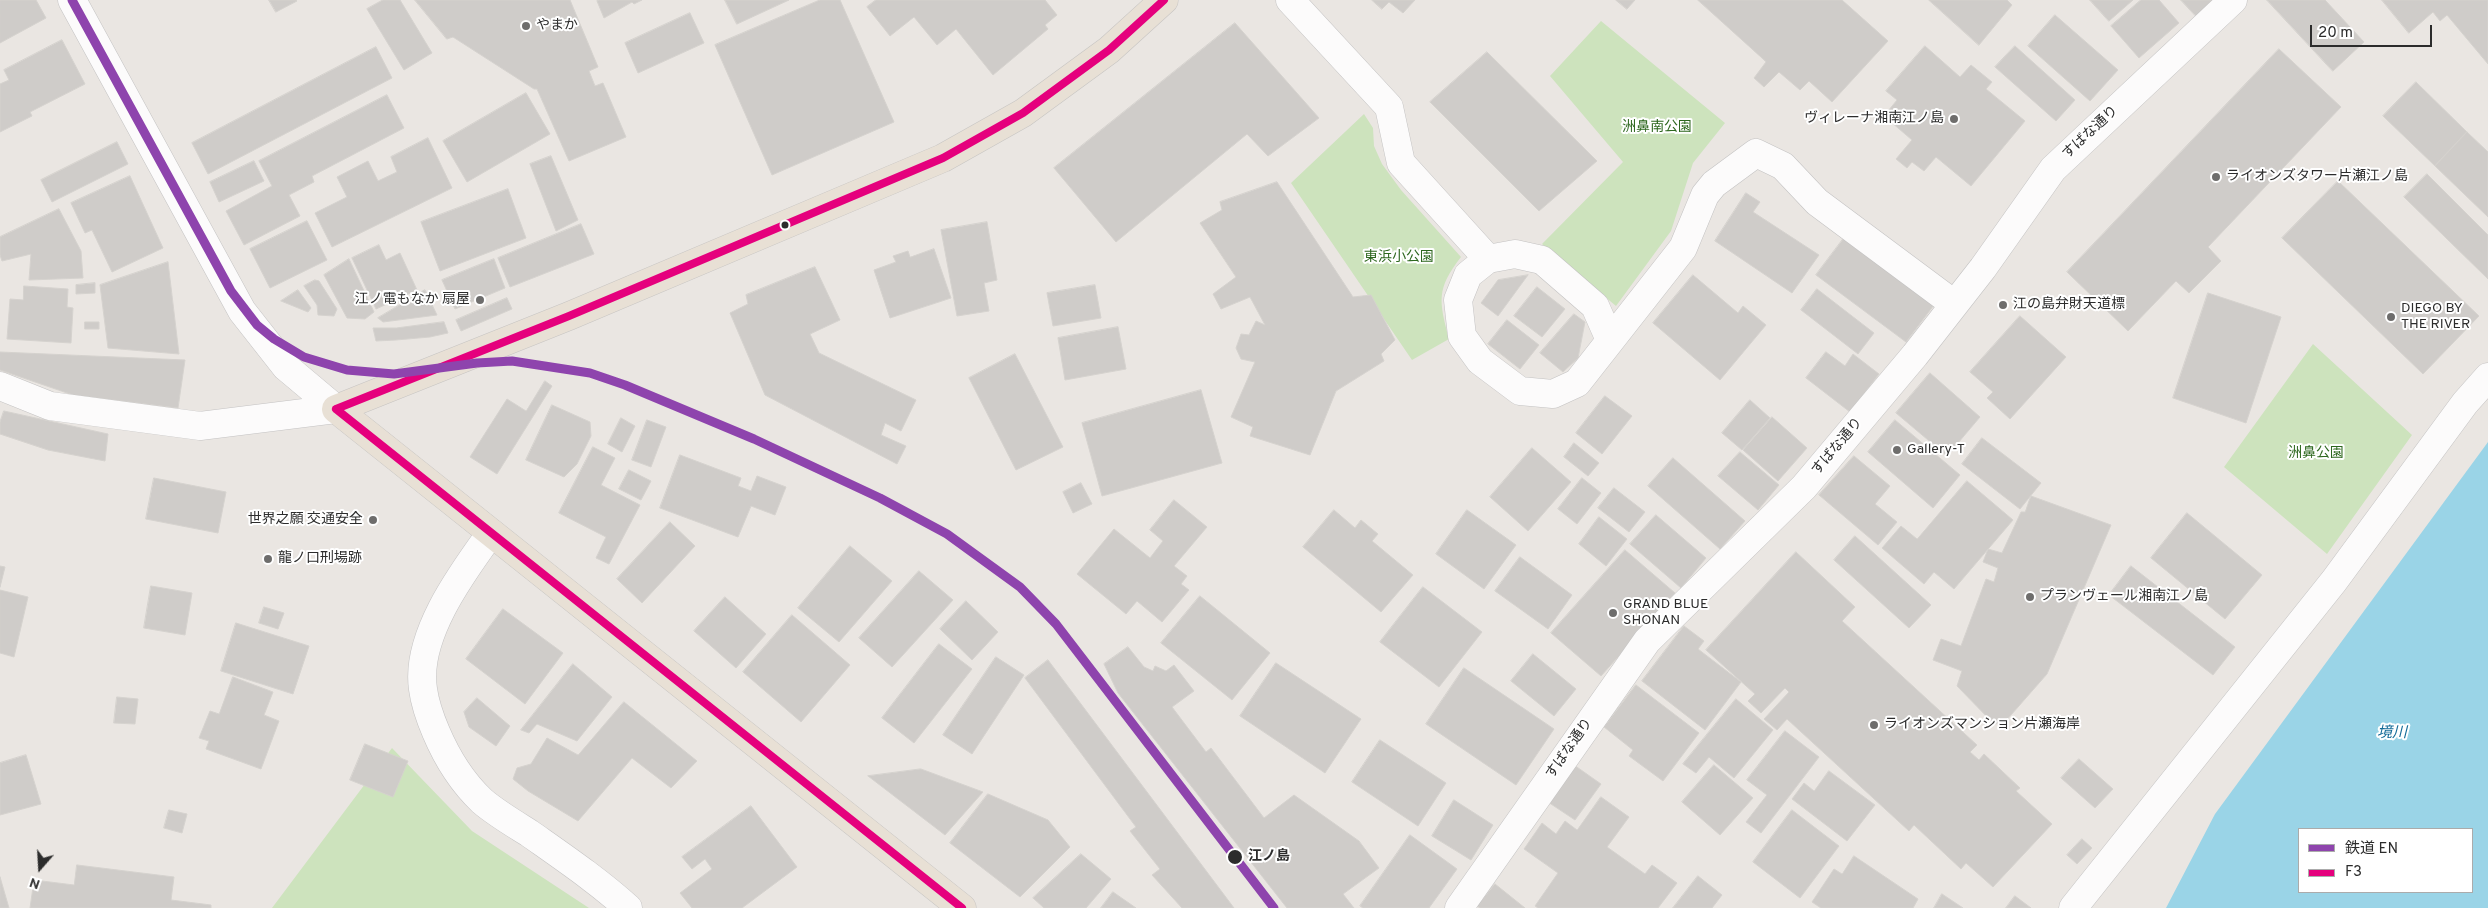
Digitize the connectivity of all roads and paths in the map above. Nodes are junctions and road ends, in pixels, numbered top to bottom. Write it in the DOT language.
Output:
graph roads {
  1 [pos="72,0"];
  2 [pos="1164,0"];
  3 [pos="1290,0"];
  4 [pos="2233,0"];
  5 [pos="1488,259"];
  6 [pos="1954,304"];
  7 [pos="1610,340"];
  8 [pos="2488,377"];
  9 [pos="0,386"];
  10 [pos="336,410"];
  11 [pos="491,533"];
  12 [pos="955,905"];
  13 [pos="2077,906"];
  14 [pos="628,908"];
  15 [pos="1459,908"];
  1 -- 10 [label="street"];
  2 -- 10 [label="highway"];
  3 -- 5 [label="street"];
  4 -- 6 [label="street, すばな通り"];
  5 -- 7 [label="street"];
  5 -- 7 [label="street"];
  6 -- 7 [label="street"];
  6 -- 15 [label="street, すばな通り"];
  8 -- 13 [label="street"];
  9 -- 10 [label="street"];
  10 -- 11 [label="highway"];
  11 -- 12 [label="highway"];
  11 -- 14 [label="street"];
}
